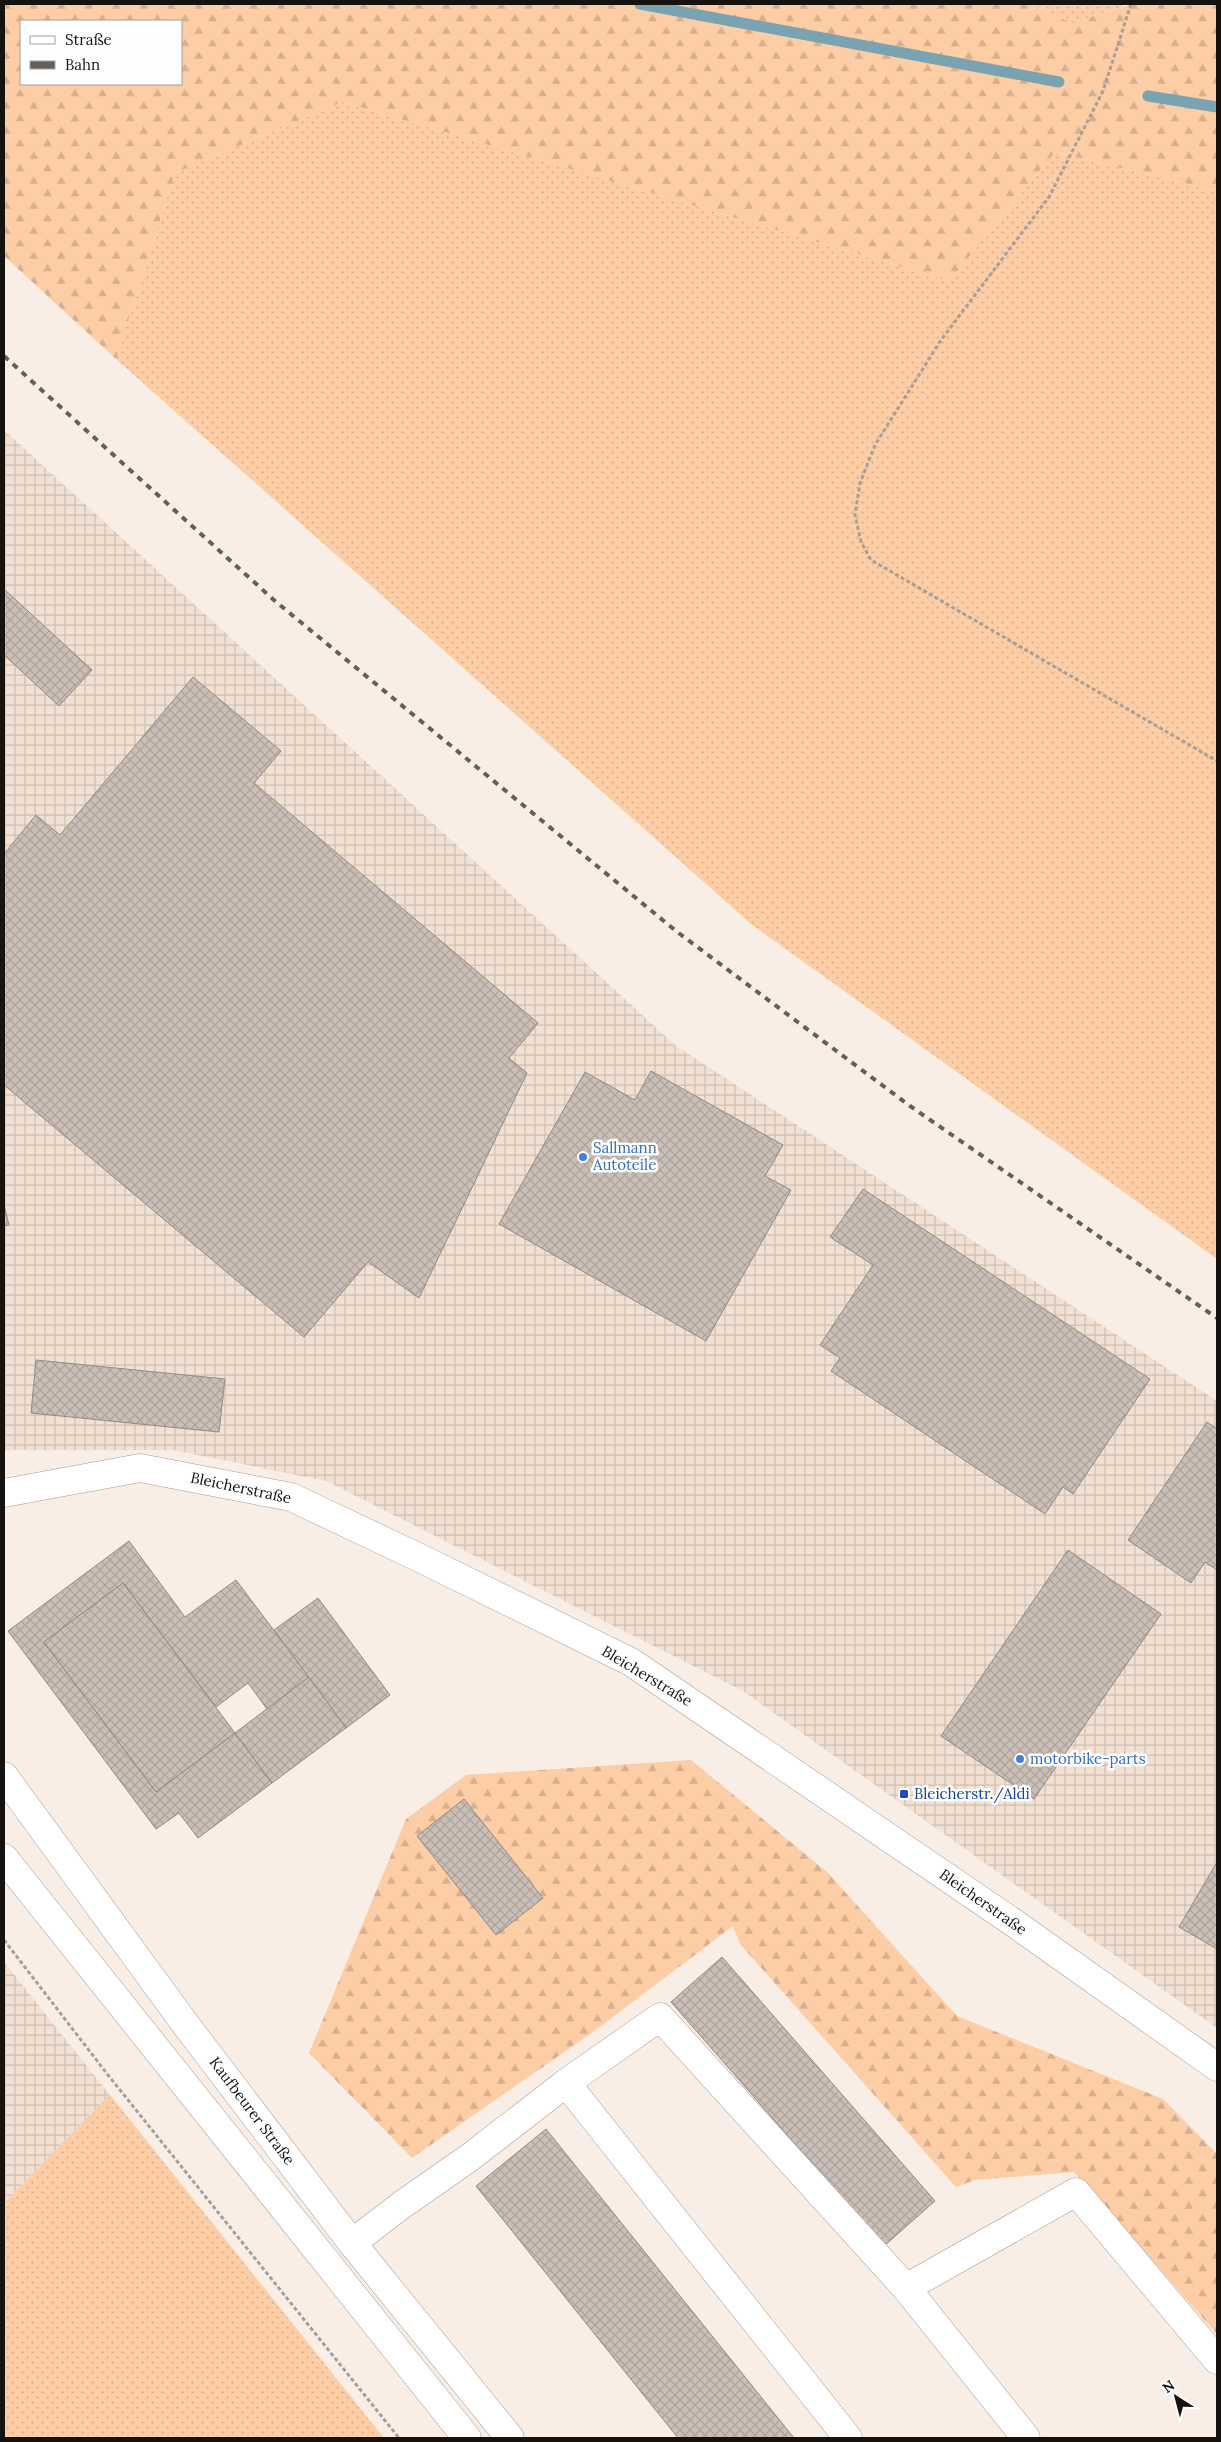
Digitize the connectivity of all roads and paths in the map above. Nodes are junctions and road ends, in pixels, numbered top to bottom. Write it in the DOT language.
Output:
graph roads {
  1 [pos="1131,4"];
  2 [pos="1217,761"];
  3 [pos="4,1493"];
  4 [pos="4,1776"];
  5 [pos="4,1858"];
  6 [pos="4,1940"];
  7 [pos="1217,2067"];
  8 [pos="566,2083"];
  9 [pos="352,2243"];
  10 [pos="906,2288"];
  11 [pos="1217,2360"];
  12 [pos="399,2438"];
  13 [pos="467,2438"];
  14 [pos="510,2438"];
  15 [pos="848,2438"];
  16 [pos="1026,2438"];
  1 -- 2 [label="path"];
  3 -- 7 [label="main road, Bleicherstraße"];
  4 -- 9 [label="main road, Kaufbeurer Straße"];
  5 -- 13 [label="main road"];
  6 -- 12 [label="path"];
  8 -- 9 [label="main road"];
  8 -- 10 [label="main road"];
  8 -- 15 [label="main road"];
  9 -- 14 [label="main road, Kaufbeurer Straße"];
  10 -- 11 [label="main road"];
  10 -- 16 [label="main road"];
}
